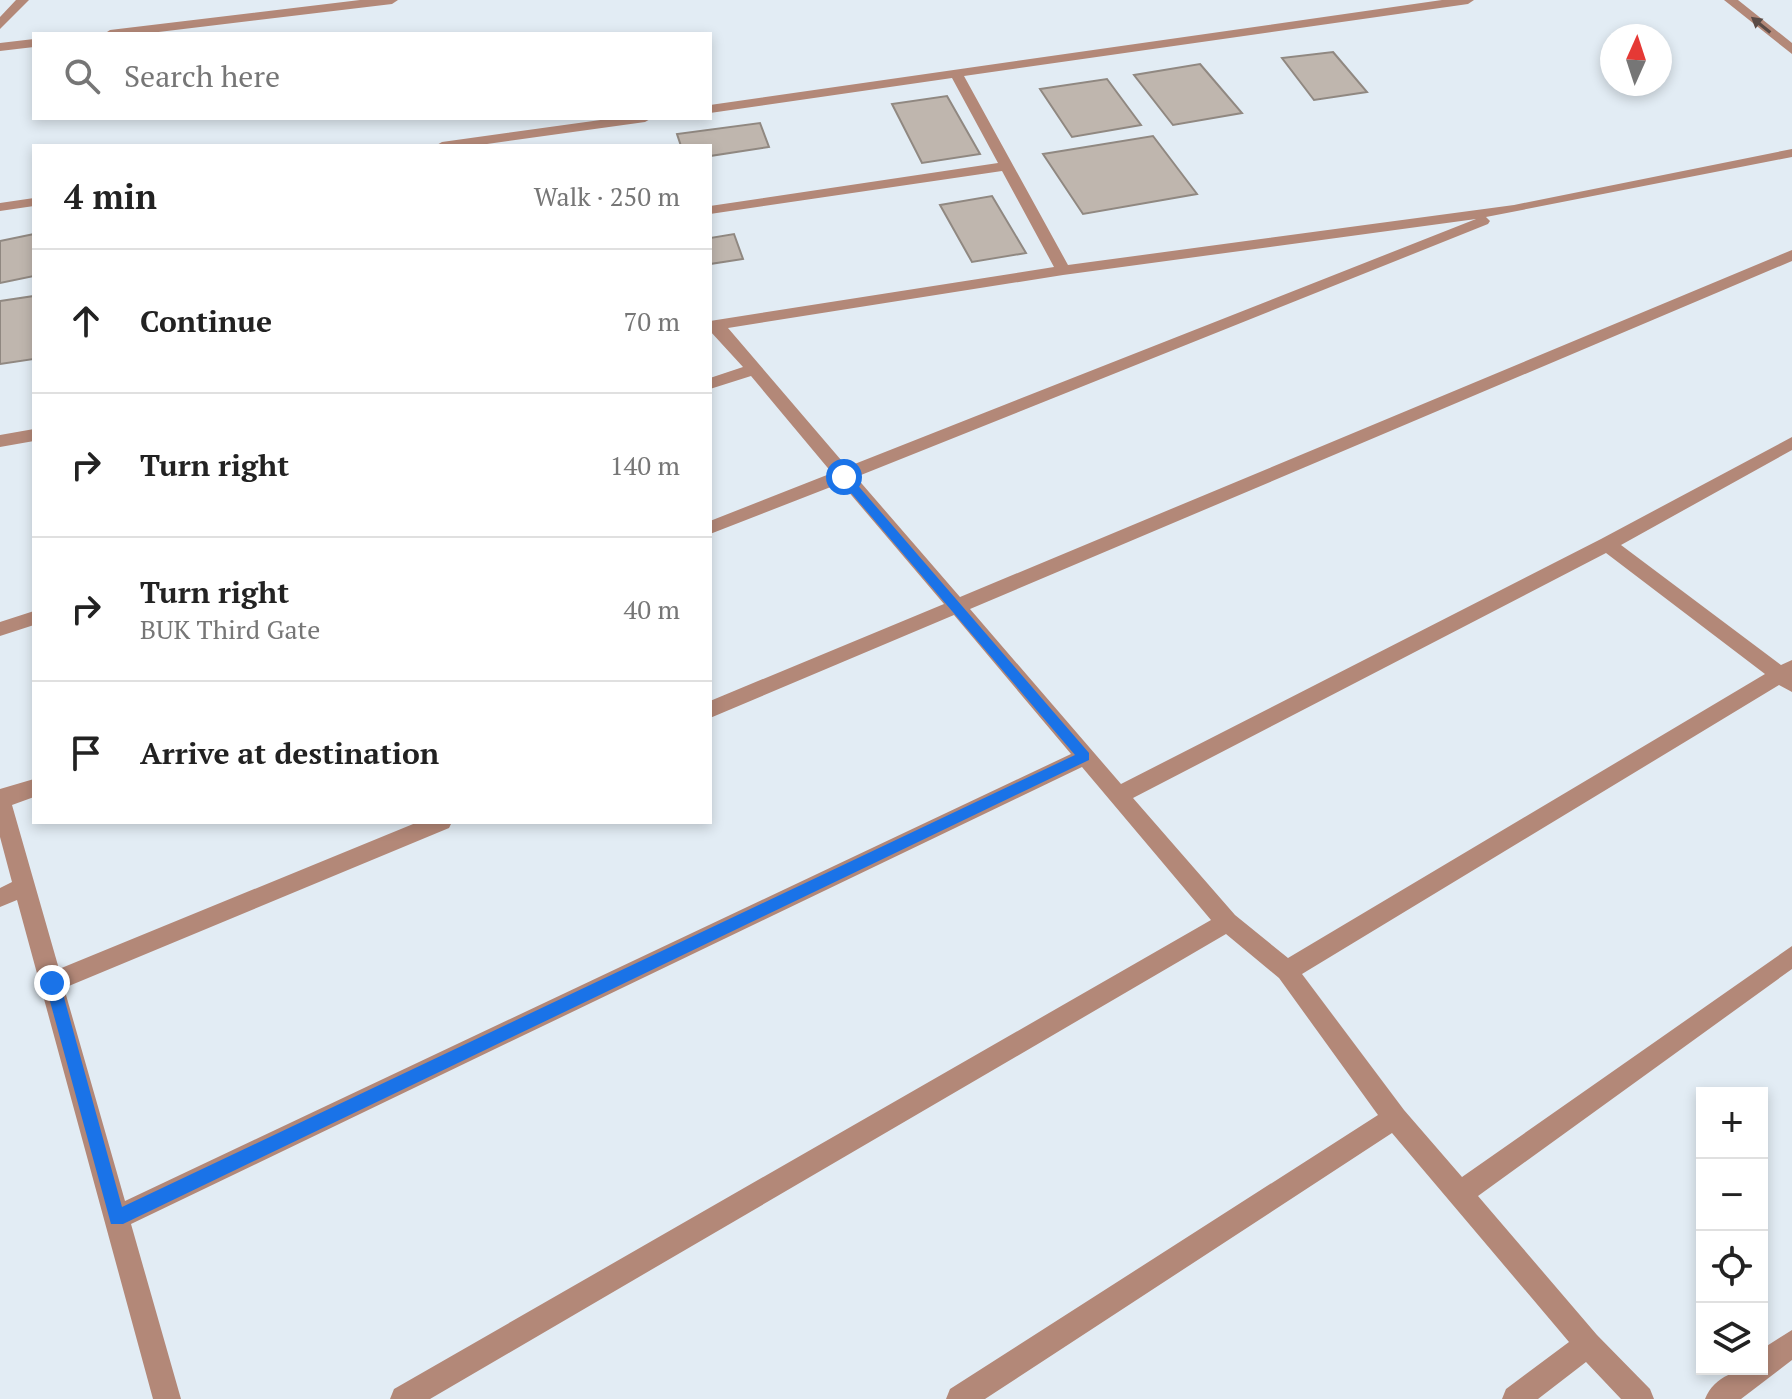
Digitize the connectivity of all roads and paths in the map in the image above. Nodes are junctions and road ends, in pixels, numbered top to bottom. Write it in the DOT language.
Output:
graph roads {
  1 [pos="23,0"];
  2 [pos="392,0"];
  3 [pos="1468,0"];
  4 [pos="1730,0"];
  5 [pos="0,25"];
  6 [pos="127,32"];
  7 [pos="32,43"];
  8 [pos="0,47"];
  9 [pos="1792,50"];
  10 [pos="957,75"];
  11 [pos="712,109"];
  12 [pos="630,120"];
  13 [pos="456,144"];
  14 [pos="1792,153"];
  15 [pos="1006,166"];
  16 [pos="32,202"];
  17 [pos="0,207"];
  18 [pos="1514,209"];
  19 [pos="712,210"];
  20 [pos="1792,255"];
  21 [pos="1063,270"];
  22 [pos="713,326"];
  23 [pos="752,370"];
  24 [pos="712,383"];
  25 [pos="32,435"];
  26 [pos="0,441"];
  27 [pos="1792,443"];
  28 [pos="844,477"];
  29 [pos="712,527"];
  30 [pos="1607,544"];
  31 [pos="957,608"];
  32 [pos="32,619"];
  33 [pos="0,629"];
  34 [pos="1788,676"];
  35 [pos="712,709"];
  36 [pos="1084,757"];
  37 [pos="32,789"];
  38 [pos="1119,795"];
  39 [pos="0,799"];
  40 [pos="436,824"];
  41 [pos="25,887"];
  42 [pos="0,898"];
  43 [pos="1227,922"];
  44 [pos="1792,956"];
  45 [pos="1287,971"];
  46 [pos="52,983"];
  47 [pos="1395,1118"];
  48 [pos="1459,1194"];
  49 [pos="117,1218"];
  50 [pos="1792,1343"];
  51 [pos="1588,1344"];
  52 [pos="1768,1361"];
  53 [pos="1750,1375"];
  54 [pos="167,1399"];
  55 [pos="404,1399"];
  56 [pos="960,1399"];
  57 [pos="1516,1399"];
  58 [pos="1640,1399"];
  59 [pos="1719,1399"];
  1 -- 5 [label="street"];
  2 -- 6 [label="street"];
  3 -- 10 [label="street"];
  9 -- 4 [label="street, one-way"];
  7 -- 8 [label="street"];
  10 -- 11 [label="street"];
  10 -- 15 [label="street"];
  12 -- 13 [label="street"];
  14 -- 18 [label="street"];
  15 -- 19 [label="street"];
  15 -- 21 [label="street"];
  16 -- 17 [label="street"];
  18 -- 21 [label="street"];
  18 -- 28 [label="street"];
  20 -- 31 [label="street"];
  21 -- 22 [label="street"];
  22 -- 23 [label="street"];
  23 -- 24 [label="street"];
  23 -- 28 [label="street"];
  25 -- 26 [label="street"];
  27 -- 30 [label="street"];
  28 -- 29 [label="street"];
  28 -- 31 [label="street"];
  30 -- 34 [label="street"];
  30 -- 38 [label="street"];
  31 -- 35 [label="street"];
  31 -- 36 [label="street"];
  32 -- 33 [label="street"];
  34 -- 45 [label="street"];
  36 -- 38 [label="street"];
  36 -- 49 [label="street"];
  37 -- 39 [label="street"];
  38 -- 43 [label="street"];
  39 -- 41 [label="street"];
  40 -- 46 [label="street"];
  41 -- 42 [label="street"];
  41 -- 46 [label="street"];
  43 -- 45 [label="street"];
  43 -- 55 [label="street"];
  44 -- 48 [label="street"];
  45 -- 47 [label="street"];
  46 -- 49 [label="street"];
  47 -- 48 [label="street"];
  47 -- 56 [label="street"];
  48 -- 51 [label="street"];
  49 -- 54 [label="street"];
  50 -- 52 [label="street"];
  51 -- 57 [label="street"];
  51 -- 58 [label="street"];
  53 -- 59 [label="street"];
}
